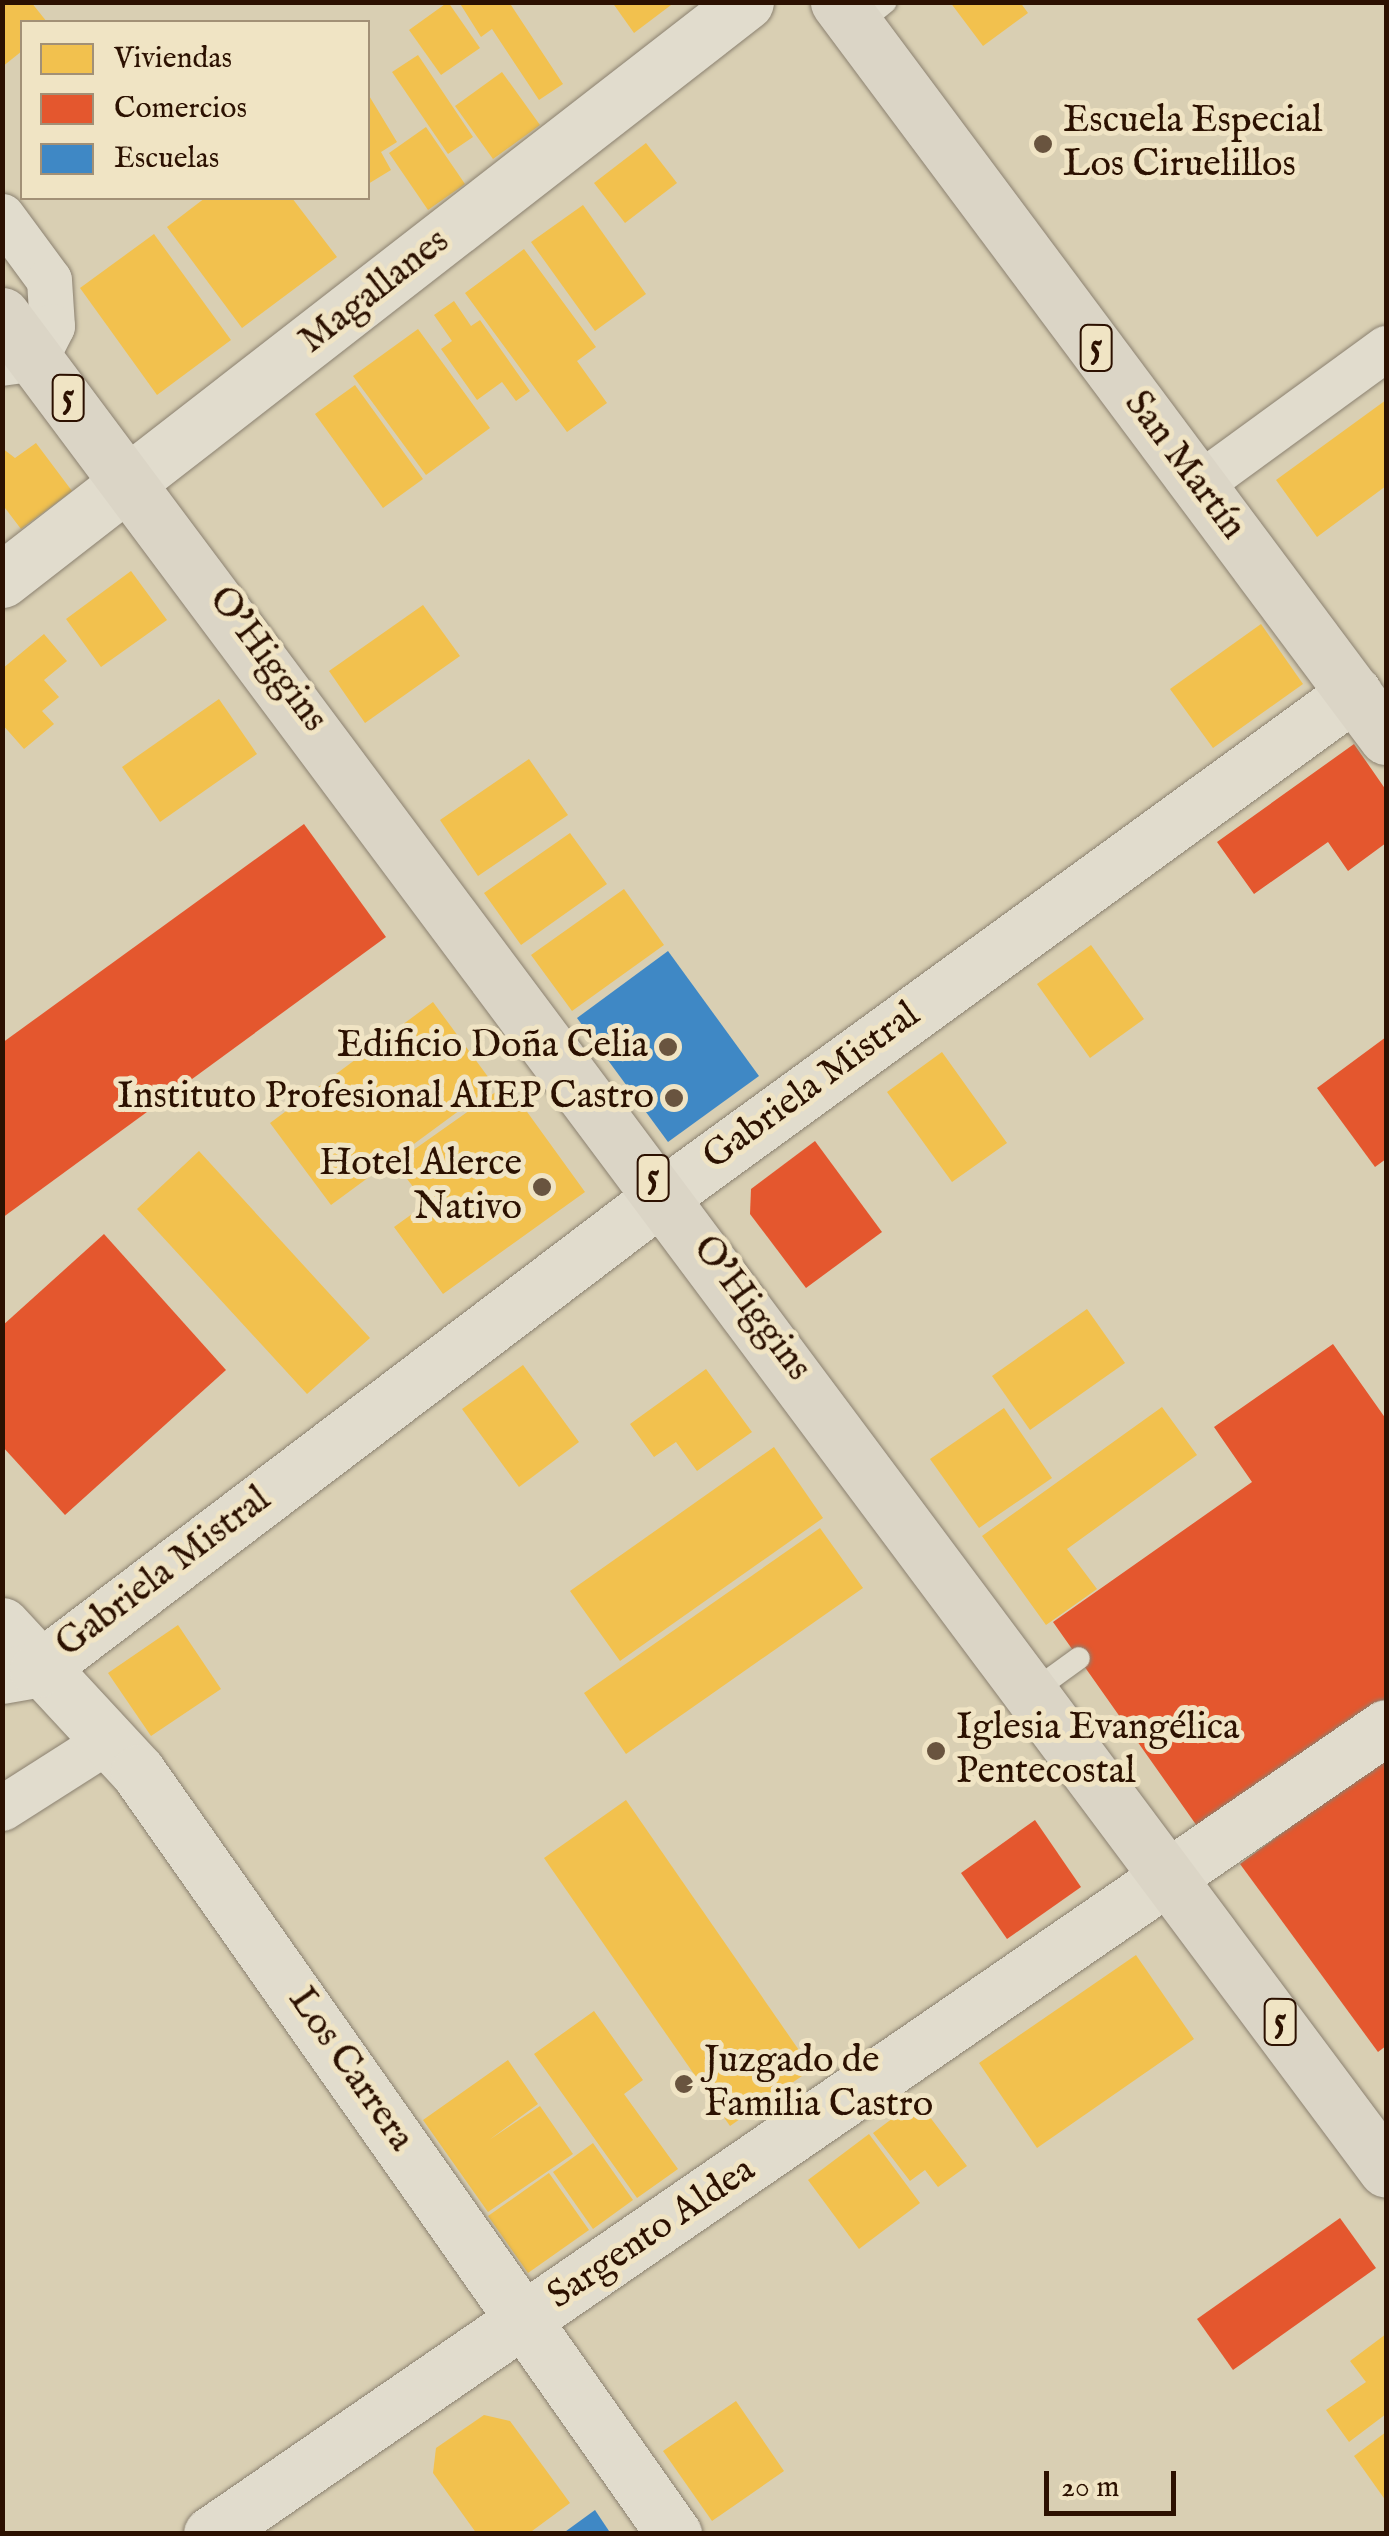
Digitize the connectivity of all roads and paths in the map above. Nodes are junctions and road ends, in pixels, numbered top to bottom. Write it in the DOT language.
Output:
graph roads {
  1 [pos="722,10"];
  2 [pos="860,10"];
  3 [pos="2,216"];
  4 [pos="2,315"];
  5 [pos="1386,348"];
  6 [pos="19,360"];
  7 [pos="133,481"];
  8 [pos="1198,485"];
  9 [pos="2,580"];
  10 [pos="1354,693"];
  11 [pos="1386,737"];
  12 [pos="665,1194"];
  13 [pos="2,1625"];
  14 [pos="1079,1658"];
  15 [pos="20,1673"];
  16 [pos="1034,1690"];
  17 [pos="1386,1727"];
  18 [pos="107,1740"];
  19 [pos="2,1808"];
  20 [pos="1173,1875"];
  21 [pos="1386,2170"];
  22 [pos="528,2319"];
  23 [pos="211,2534"];
  24 [pos="674,2534"];
  1 -- 7 [label="main road, Magallanes"];
  2 -- 8 [label="highway, San Martín / 5"];
  3 -- 6 [label="street"];
  4 -- 6 [label="highway, O'Higgins / 5"];
  5 -- 8 [label="street"];
  6 -- 7 [label="highway, O'Higgins / 5"];
  7 -- 9 [label="main road, Magallanes"];
  7 -- 12 [label="highway, O'Higgins / 5"];
  8 -- 10 [label="highway, San Martín / 5"];
  10 -- 11 [label="highway, San Martín / 5"];
  10 -- 12 [label="main road, Gabriela Mistral"];
  12 -- 15 [label="main road, Gabriela Mistral"];
  12 -- 16 [label="highway, O'Higgins / 5"];
  13 -- 15 [label="main road, Los Carrera"];
  14 -- 16 [label="lane"];
  15 -- 18 [label="main road, Los Carrera"];
  16 -- 20 [label="highway, O'Higgins / 5"];
  17 -- 20 [label="main road, Sargento Aldea"];
  18 -- 19 [label="street"];
  18 -- 22 [label="main road, Los Carrera"];
  20 -- 21 [label="highway, O'Higgins / 5"];
  20 -- 22 [label="main road, Sargento Aldea"];
  22 -- 23 [label="main road, Sargento Aldea"];
  22 -- 24 [label="main road, Los Carrera"];
}
